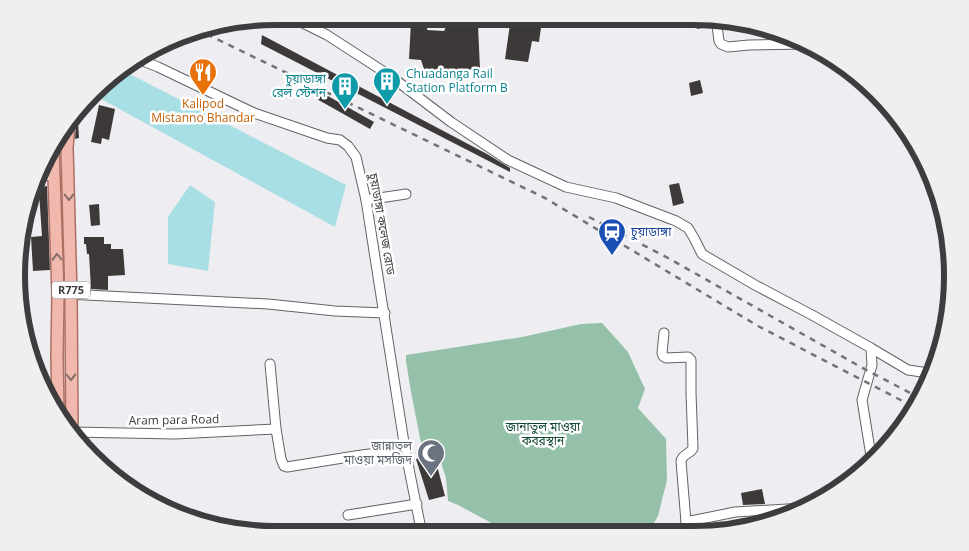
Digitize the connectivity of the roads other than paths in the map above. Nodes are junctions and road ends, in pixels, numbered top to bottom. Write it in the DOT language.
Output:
graph roads {
  1 [pos="307,25"];
  2 [pos="717,26"];
  3 [pos="790,44"];
  4 [pos="145,62"];
  5 [pos="67,135"];
  6 [pos="53,160"];
  7 [pos="46,176"];
  8 [pos="54,176"];
  9 [pos="406,194"];
  10 [pos="366,200"];
  11 [pos="58,293"];
  12 [pos="71,294"];
  13 [pos="385,313"];
  14 [pos="664,332"];
  15 [pos="871,348"];
  16 [pos="57,357"];
  17 [pos="71,357"];
  18 [pos="270,364"];
  19 [pos="924,372"];
  20 [pos="58,399"];
  21 [pos="72,421"];
  22 [pos="276,429"];
  23 [pos="80,432"];
  24 [pos="406,449"];
  25 [pos="871,453"];
  26 [pos="417,504"];
  27 [pos="784,509"];
  28 [pos="348,515"];
  29 [pos="686,522"];
  30 [pos="421,526"];
  31 [pos="686,526"];
  1 -- 15 [label="street"];
  2 -- 3 [label="street"];
  4 -- 10 [label="street, চুয়াডাঙ্গা কলেজ রোড"];
  5 -- 12 [label="main road, R775, one-way"];
  6 -- 8 [label="main road, R775"];
  7 -- 8 [label="street"];
  11 -- 8 [label="main road, R775, one-way"];
  9 -- 10 [label="street"];
  10 -- 13 [label="street, চুয়াডাঙ্গা কলেজ রোড"];
  11 -- 12 [label="street"];
  11 -- 16 [label="main road, R775"];
  12 -- 13 [label="street"];
  12 -- 17 [label="main road, R775"];
  13 -- 24 [label="street, চুয়াডাঙ্গা কলেজ রোড"];
  14 -- 29 [label="street"];
  15 -- 19 [label="street"];
  15 -- 25 [label="street"];
  16 -- 17 [label="main road"];
  16 -- 20 [label="main road, R775"];
  17 -- 21 [label="main road, R775, one-way"];
  18 -- 22 [label="street"];
  22 -- 23 [label="street, Aram para Road"];
  22 -- 24 [label="street"];
  24 -- 26 [label="street, চুয়াডাঙ্গা কলেজ রোড"];
  26 -- 28 [label="street"];
  26 -- 30 [label="street, চুয়াডাঙ্গা কলেজ রোড"];
  27 -- 29 [label="street"];
  29 -- 31 [label="street"];
}
